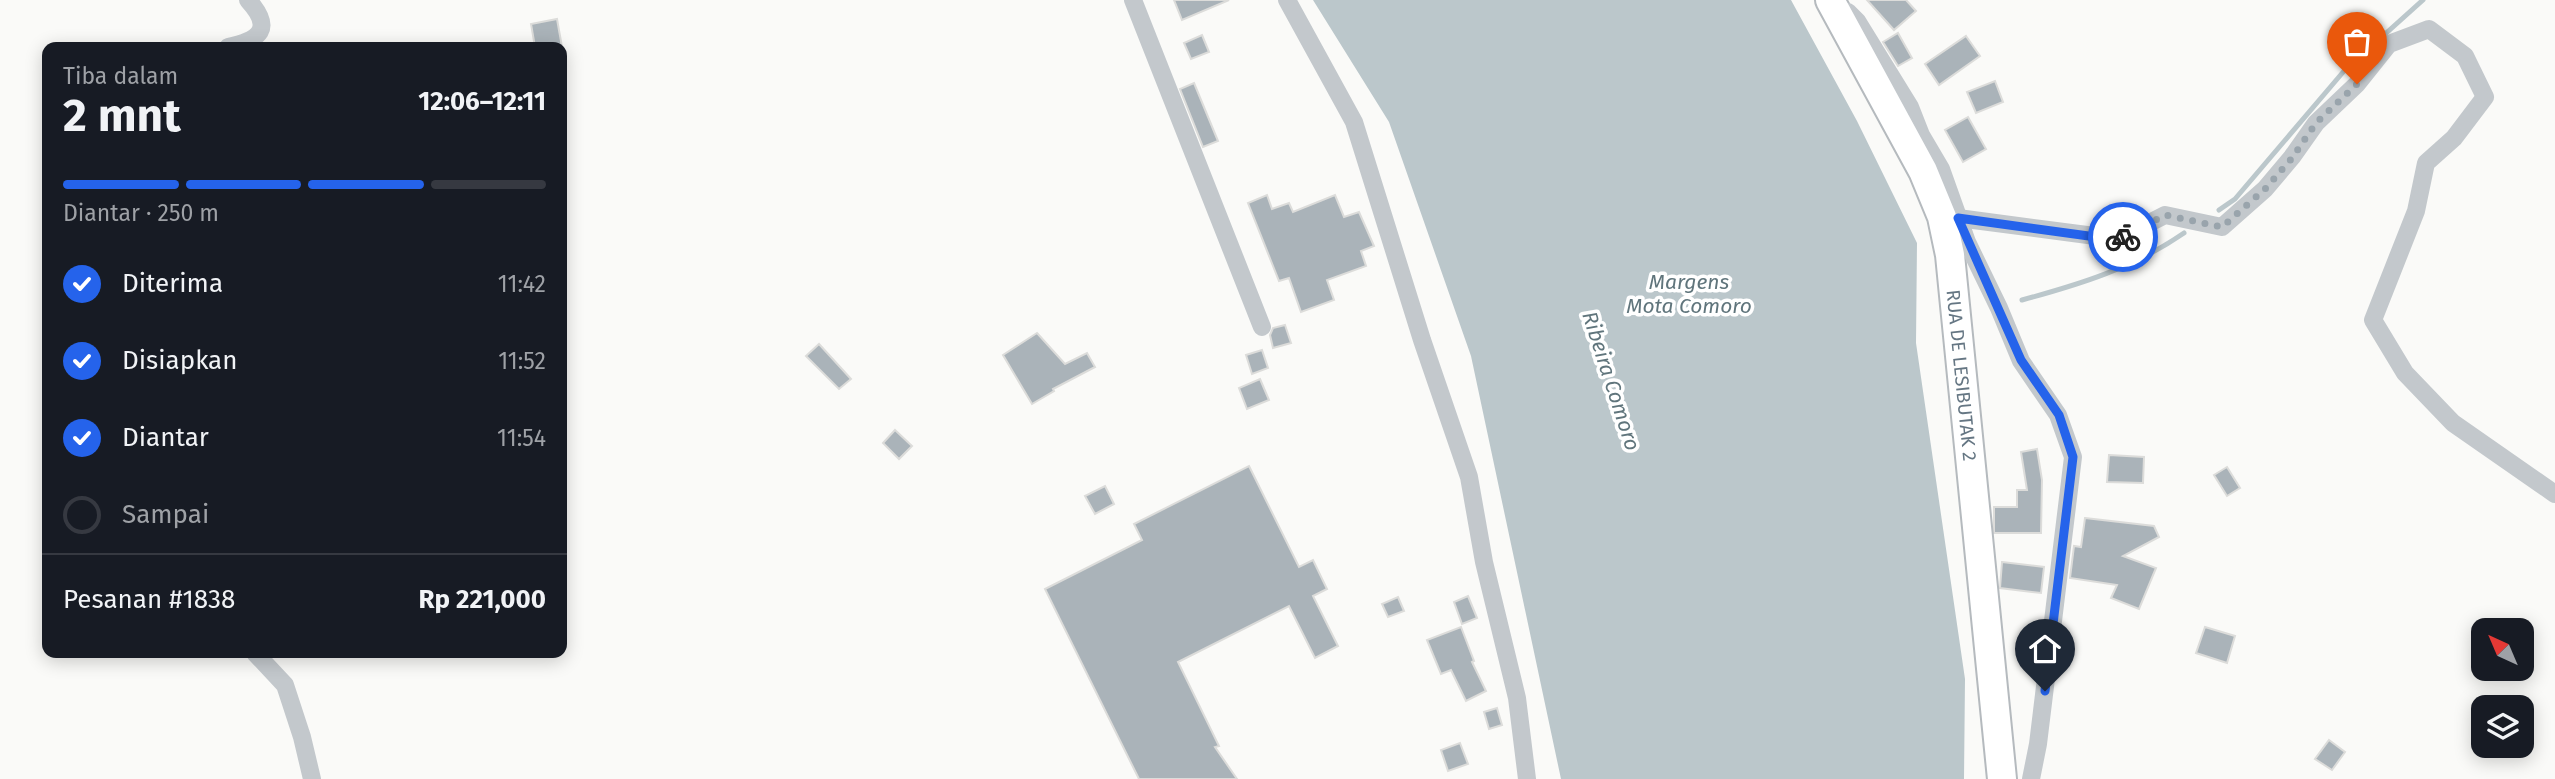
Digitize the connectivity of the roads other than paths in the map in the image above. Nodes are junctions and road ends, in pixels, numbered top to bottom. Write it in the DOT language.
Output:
graph roads {
  1 [pos="248,0"];
  2 [pos="1133,0"];
  3 [pos="1287,0"];
  4 [pos="1830,0"];
  5 [pos="1837,0"];
  6 [pos="249,42"];
  7 [pos="1958,218"];
  8 [pos="1262,327"];
  9 [pos="2555,494"];
  10 [pos="260,658"];
  11 [pos="312,779"];
  12 [pos="1527,779"];
  13 [pos="2002,779"];
  14 [pos="2031,779"];
  1 -- 6 [label="street"];
  2 -- 8 [label="street"];
  3 -- 12 [label="street"];
  4 -- 13 [label="main road, RUA DE LESIBUTAK 2"];
  5 -- 7 [label="street"];
  7 -- 9 [label="street"];
  7 -- 14 [label="street"];
  10 -- 11 [label="street"];
}
